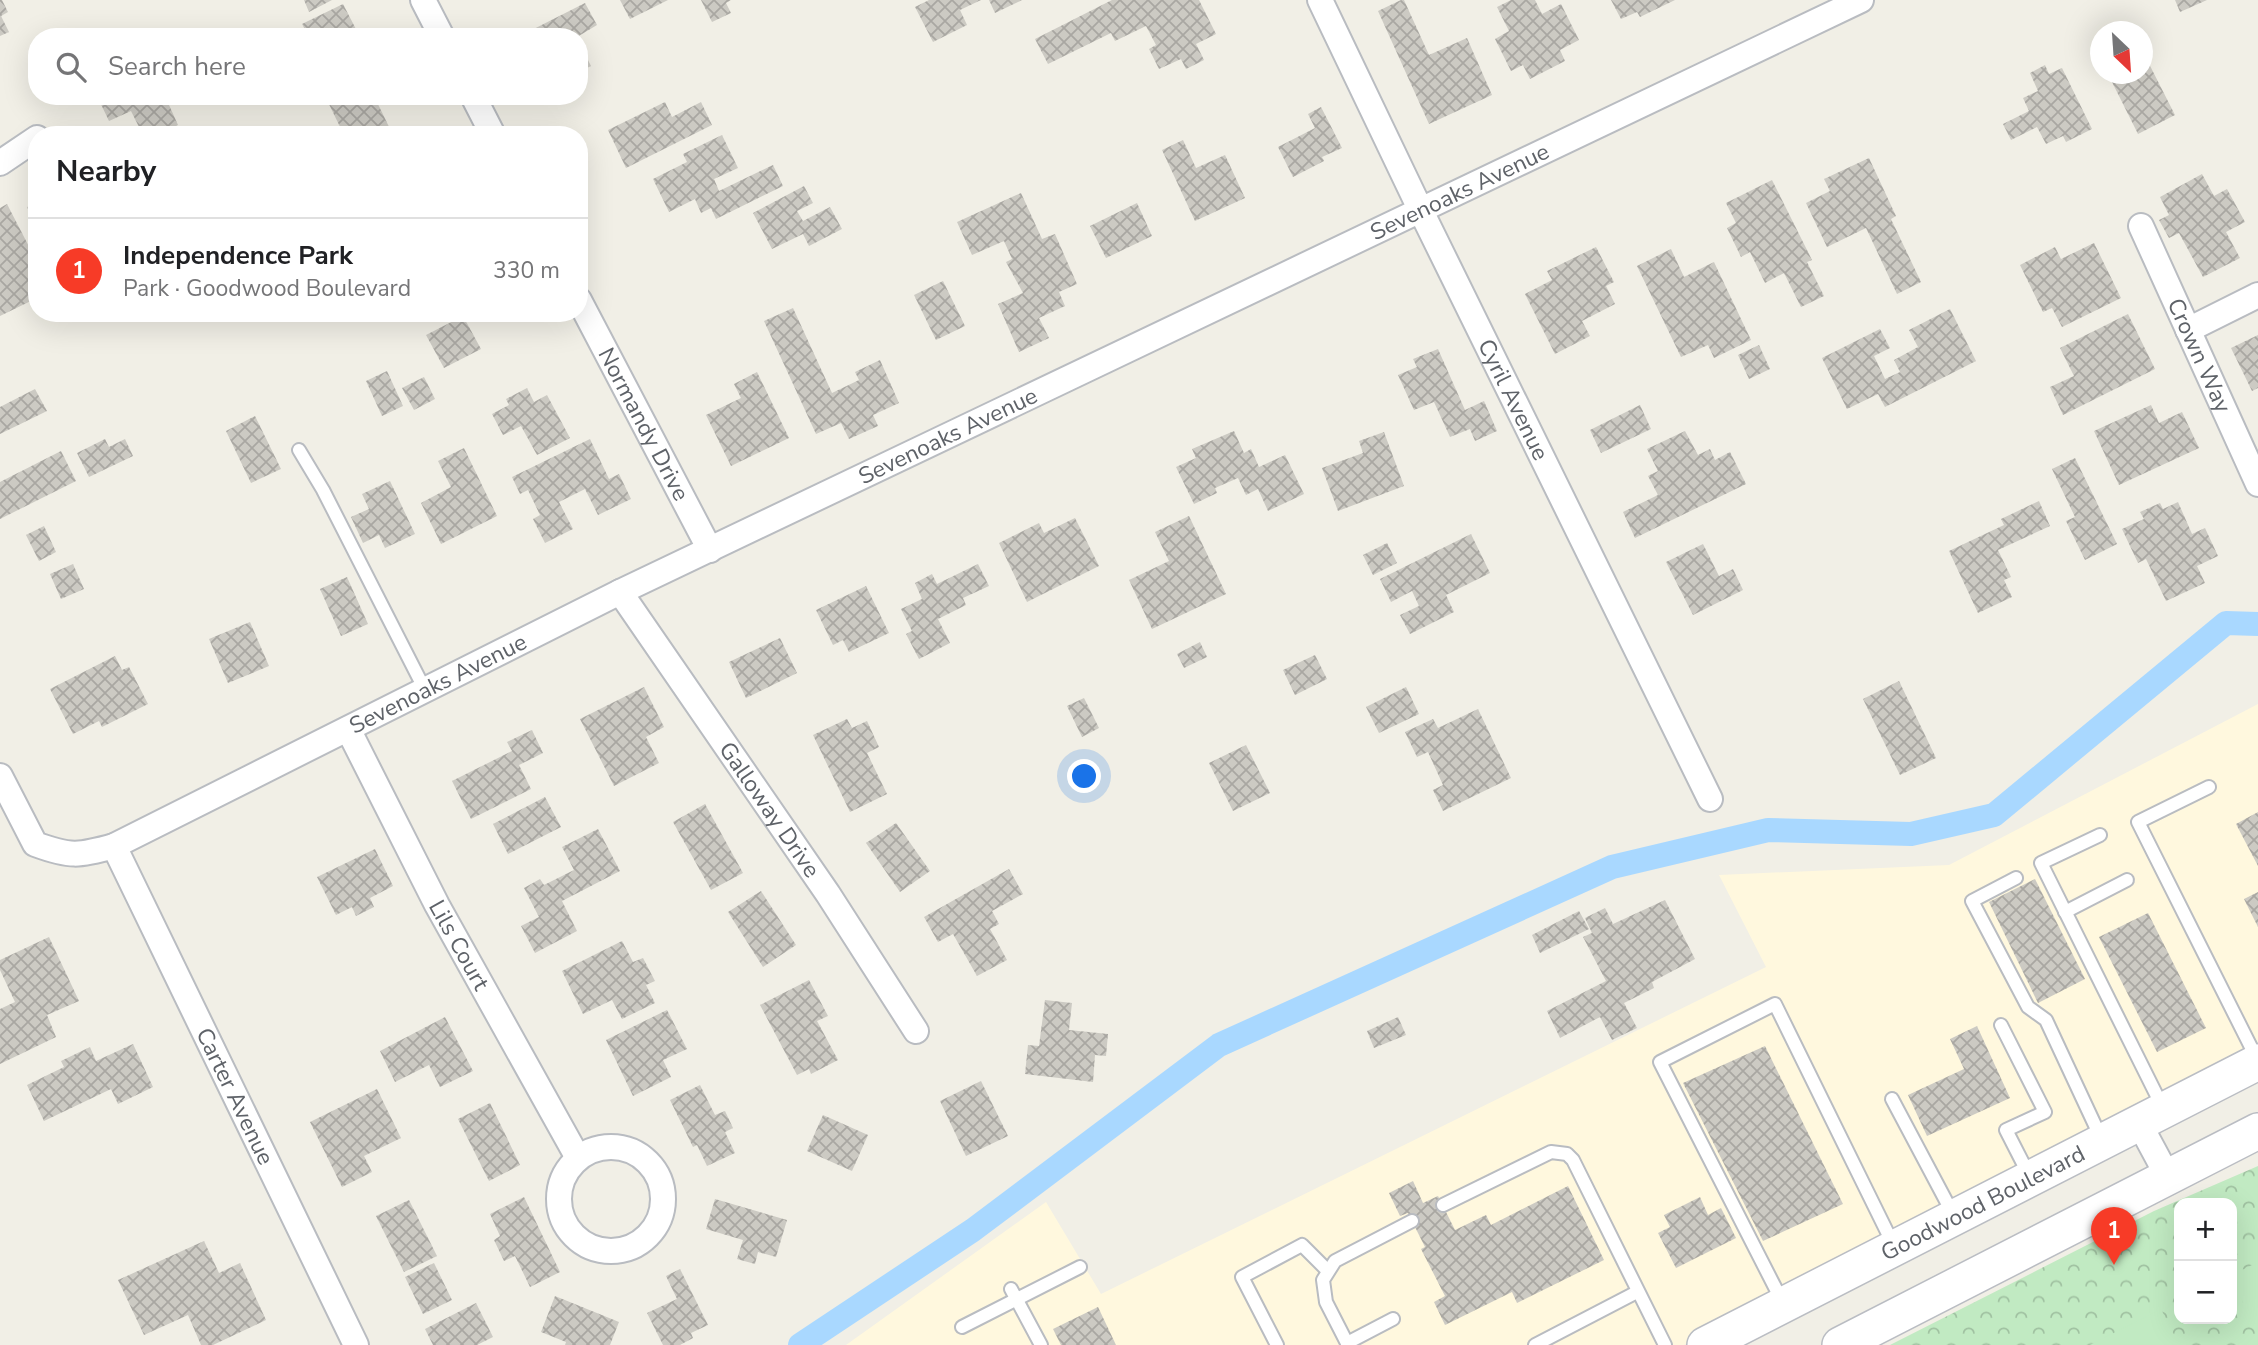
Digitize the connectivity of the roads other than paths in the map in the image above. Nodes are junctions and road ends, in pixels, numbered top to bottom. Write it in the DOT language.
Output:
graph roads {
  1 [pos="423,0"];
  2 [pos="1320,0"];
  3 [pos="1861,0"];
  4 [pos="437,28"];
  5 [pos="478,105"];
  6 [pos="488,126"];
  7 [pos="28,144"];
  8 [pos="0,163"];
  9 [pos="1421,211"];
  10 [pos="2141,226"];
  11 [pos="2258,295"];
  12 [pos="588,317"];
  13 [pos="2188,330"];
  14 [pos="299,450"];
  15 [pos="2258,484"];
  16 [pos="710,550"];
  17 [pos="620,592"];
  18 [pos="425,690"];
  19 [pos="348,729"];
  20 [pos="0,776"];
  21 [pos="2209,787"];
  22 [pos="1710,799"];
  23 [pos="2100,835"];
  24 [pos="114,846"];
  25 [pos="2016,878"];
  26 [pos="2127,880"];
  27 [pos="2065,912"];
  28 [pos="2001,1025"];
  29 [pos="916,1031"];
  30 [pos="2258,1062"];
  31 [pos="1892,1099"];
  32 [pos="2151,1116"];
  33 [pos="2258,1131"];
  34 [pos="2103,1141"];
  35 [pos="578,1158"];
  36 [pos="2168,1177"];
  37 [pos="2031,1178"];
  38 [pos="1443,1205"];
  39 [pos="1954,1217"];
  40 [pos="1412,1221"];
  41 [pos="1895,1248"];
  42 [pos="1080,1267"];
  43 [pos="1328,1272"];
  44 [pos="1634,1286"];
  45 [pos="1014,1294"];
  46 [pos="1784,1305"];
  47 [pos="1393,1319"];
  48 [pos="962,1327"];
  49 [pos="1347,1342"];
  50 [pos="356,1345"];
  51 [pos="1041,1345"];
  52 [pos="1277,1345"];
  53 [pos="1535,1345"];
  54 [pos="1665,1345"];
  55 [pos="1705,1345"];
  56 [pos="1840,1345"];
  1 -- 4 [label="street"];
  2 -- 9 [label="street, Cyril Avenue"];
  3 -- 9 [label="street, Sevenoaks Avenue"];
  5 -- 6 [label="street"];
  7 -- 8 [label="street"];
  9 -- 16 [label="street, Sevenoaks Avenue"];
  9 -- 22 [label="street, Cyril Avenue"];
  10 -- 13 [label="street, Crown Way"];
  11 -- 13 [label="street"];
  12 -- 16 [label="street, Normandy Drive"];
  13 -- 15 [label="street, Crown Way"];
  14 -- 18 [label="lane"];
  16 -- 17 [label="street, Sevenoaks Avenue"];
  17 -- 18 [label="street, Sevenoaks Avenue"];
  17 -- 29 [label="street, Galloway Drive"];
  18 -- 19 [label="street, Sevenoaks Avenue"];
  19 -- 24 [label="street, Sevenoaks Avenue"];
  19 -- 35 [label="street, Lils Court"];
  20 -- 24 [label="street, Sevenoaks Avenue"];
  21 -- 30 [label="lane"];
  23 -- 27 [label="lane"];
  24 -- 50 [label="street, Carter Avenue"];
  25 -- 34 [label="lane"];
  26 -- 27 [label="lane"];
  27 -- 32 [label="lane"];
  28 -- 37 [label="lane"];
  30 -- 32 [label="main road, Goodwood Boulevard"];
  31 -- 39 [label="lane"];
  32 -- 34 [label="main road, Goodwood Boulevard"];
  32 -- 36 [label="street"];
  33 -- 36 [label="main road"];
  34 -- 37 [label="main road, Goodwood Boulevard"];
  35 -- 35 [label="street"];
  36 -- 56 [label="main road"];
  37 -- 39 [label="main road, Goodwood Boulevard"];
  38 -- 44 [label="lane"];
  39 -- 41 [label="main road, Goodwood Boulevard"];
  40 -- 43 [label="lane"];
  41 -- 46 [label="main road, Goodwood Boulevard"];
  41 -- 46 [label="lane"];
  42 -- 45 [label="lane"];
  43 -- 49 [label="lane"];
  43 -- 52 [label="lane"];
  44 -- 53 [label="lane"];
  44 -- 54 [label="lane"];
  45 -- 48 [label="lane"];
  45 -- 51 [label="lane"];
  46 -- 55 [label="main road, Goodwood Boulevard"];
  47 -- 49 [label="lane"];
}
